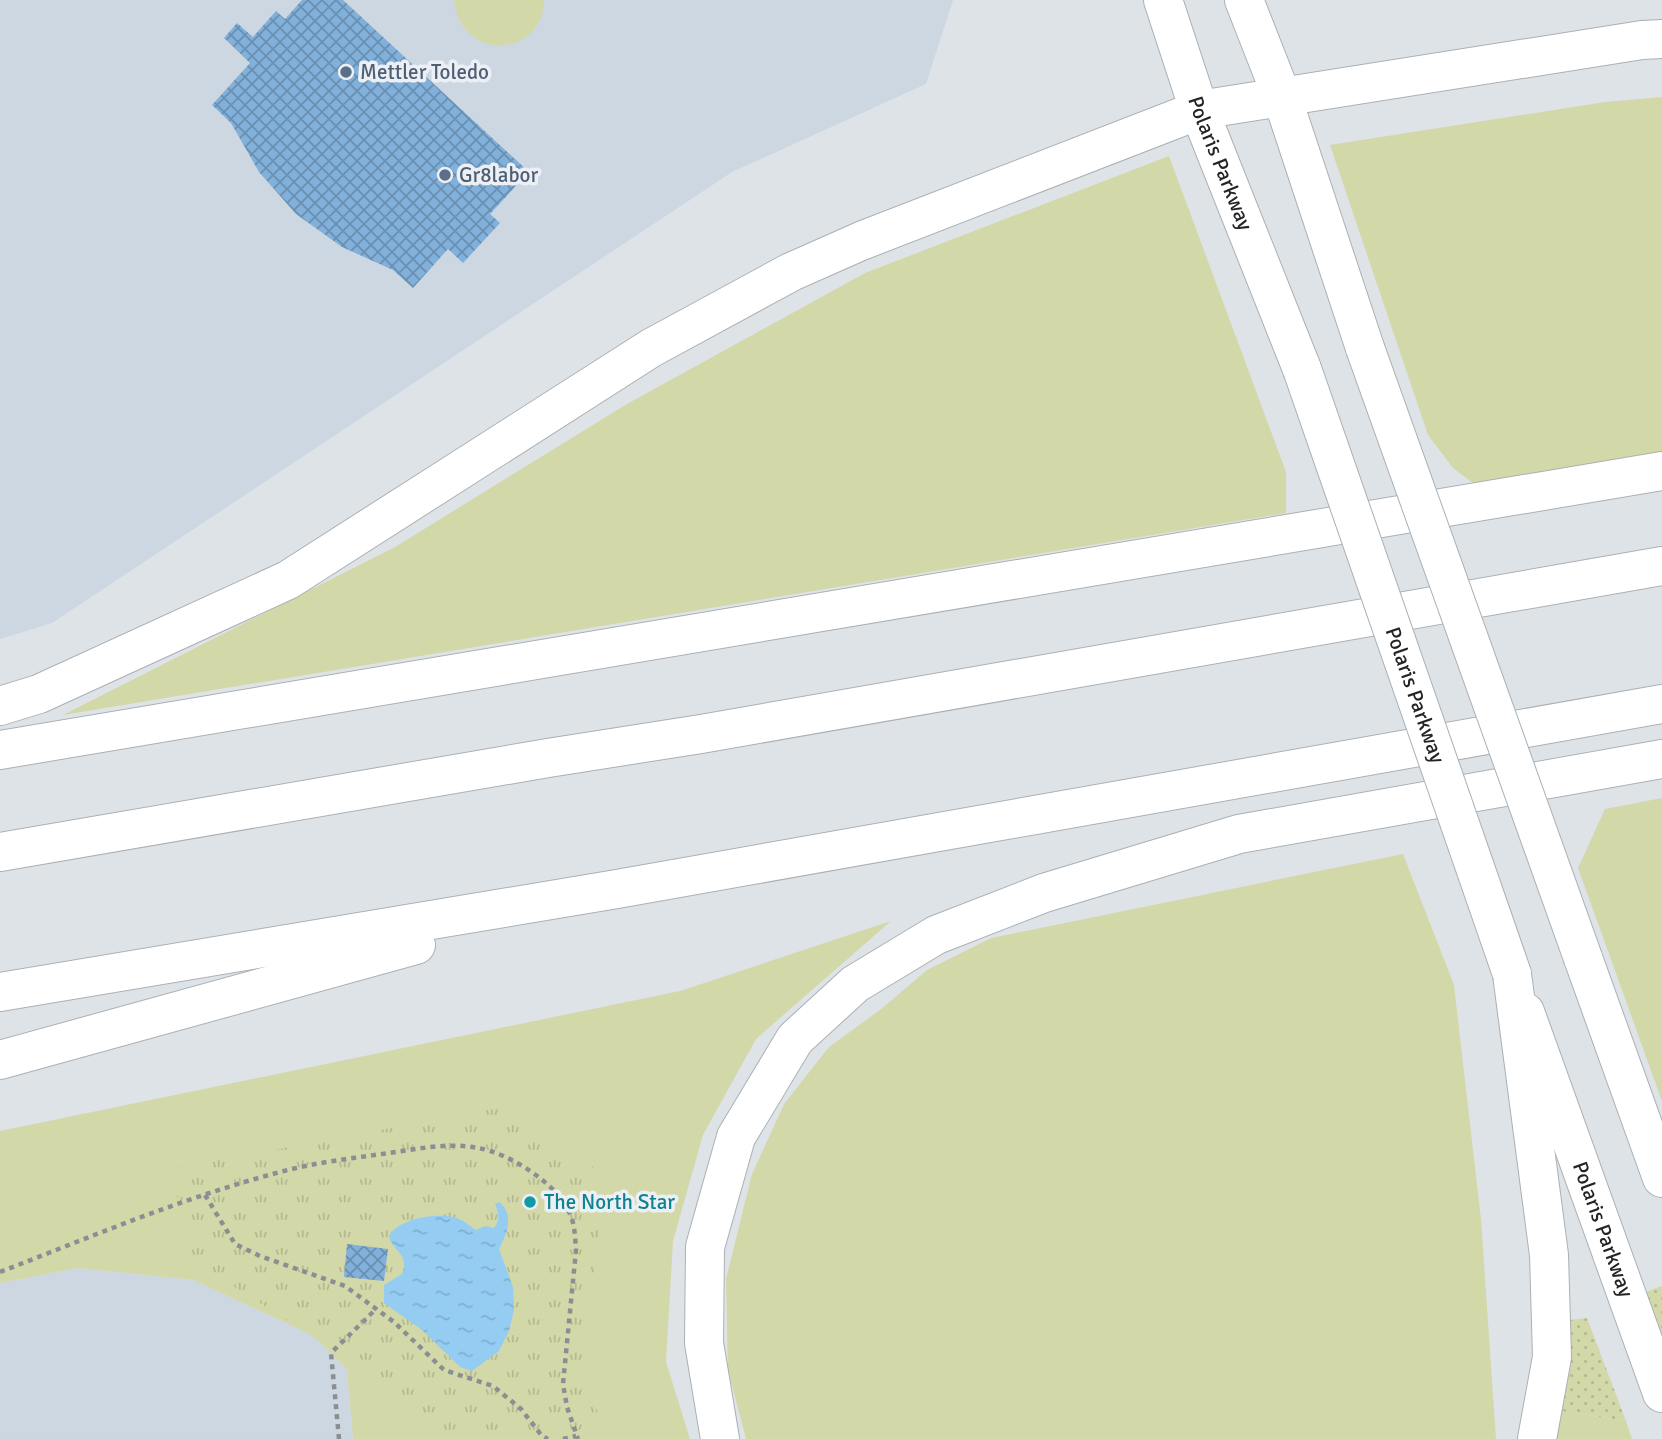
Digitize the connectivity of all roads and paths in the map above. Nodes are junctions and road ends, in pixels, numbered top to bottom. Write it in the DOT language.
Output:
graph roads {
  1 [pos="1163,0"];
  2 [pos="1244,0"];
  3 [pos="1662,39"];
  4 [pos="1282,97"];
  5 [pos="1199,110"];
  6 [pos="1662,471"];
  7 [pos="1662,566"];
  8 [pos="1662,704"];
  9 [pos="0,706"];
  10 [pos="0,750"];
  11 [pos="1662,759"];
  12 [pos="0,852"];
  13 [pos="617,889"];
  14 [pos="1512,974"];
  15 [pos="0,992"];
  16 [pos="0,1060"];
  17 [pos="1662,1178"];
  18 [pos="205,1195"];
  19 [pos="0,1272"];
  20 [pos="376,1309"];
  21 [pos="1662,1393"];
  22 [pos="577,1437"];
  23 [pos="338,1439"];
  24 [pos="548,1439"];
  25 [pos="563,1439"];
  26 [pos="720,1439"];
  27 [pos="1537,1439"];
  1 -- 5 [label="main road, Polaris Parkway"];
  2 -- 4 [label="main road"];
  3 -- 4 [label="main road"];
  4 -- 5 [label="main road"];
  4 -- 17 [label="main road, bridge"];
  5 -- 9 [label="main road"];
  5 -- 14 [label="main road, Polaris Parkway, bridge"];
  6 -- 10 [label="main road"];
  7 -- 12 [label="main road"];
  8 -- 13 [label="main road"];
  11 -- 26 [label="main road"];
  13 -- 15 [label="main road"];
  13 -- 16 [label="main road"];
  14 -- 21 [label="main road, Polaris Parkway"];
  14 -- 27 [label="main road"];
  18 -- 19 [label="path"];
  18 -- 20 [label="path"];
  18 -- 22 [label="path"];
  20 -- 23 [label="path"];
  20 -- 24 [label="path"];
  22 -- 25 [label="path"];
}
